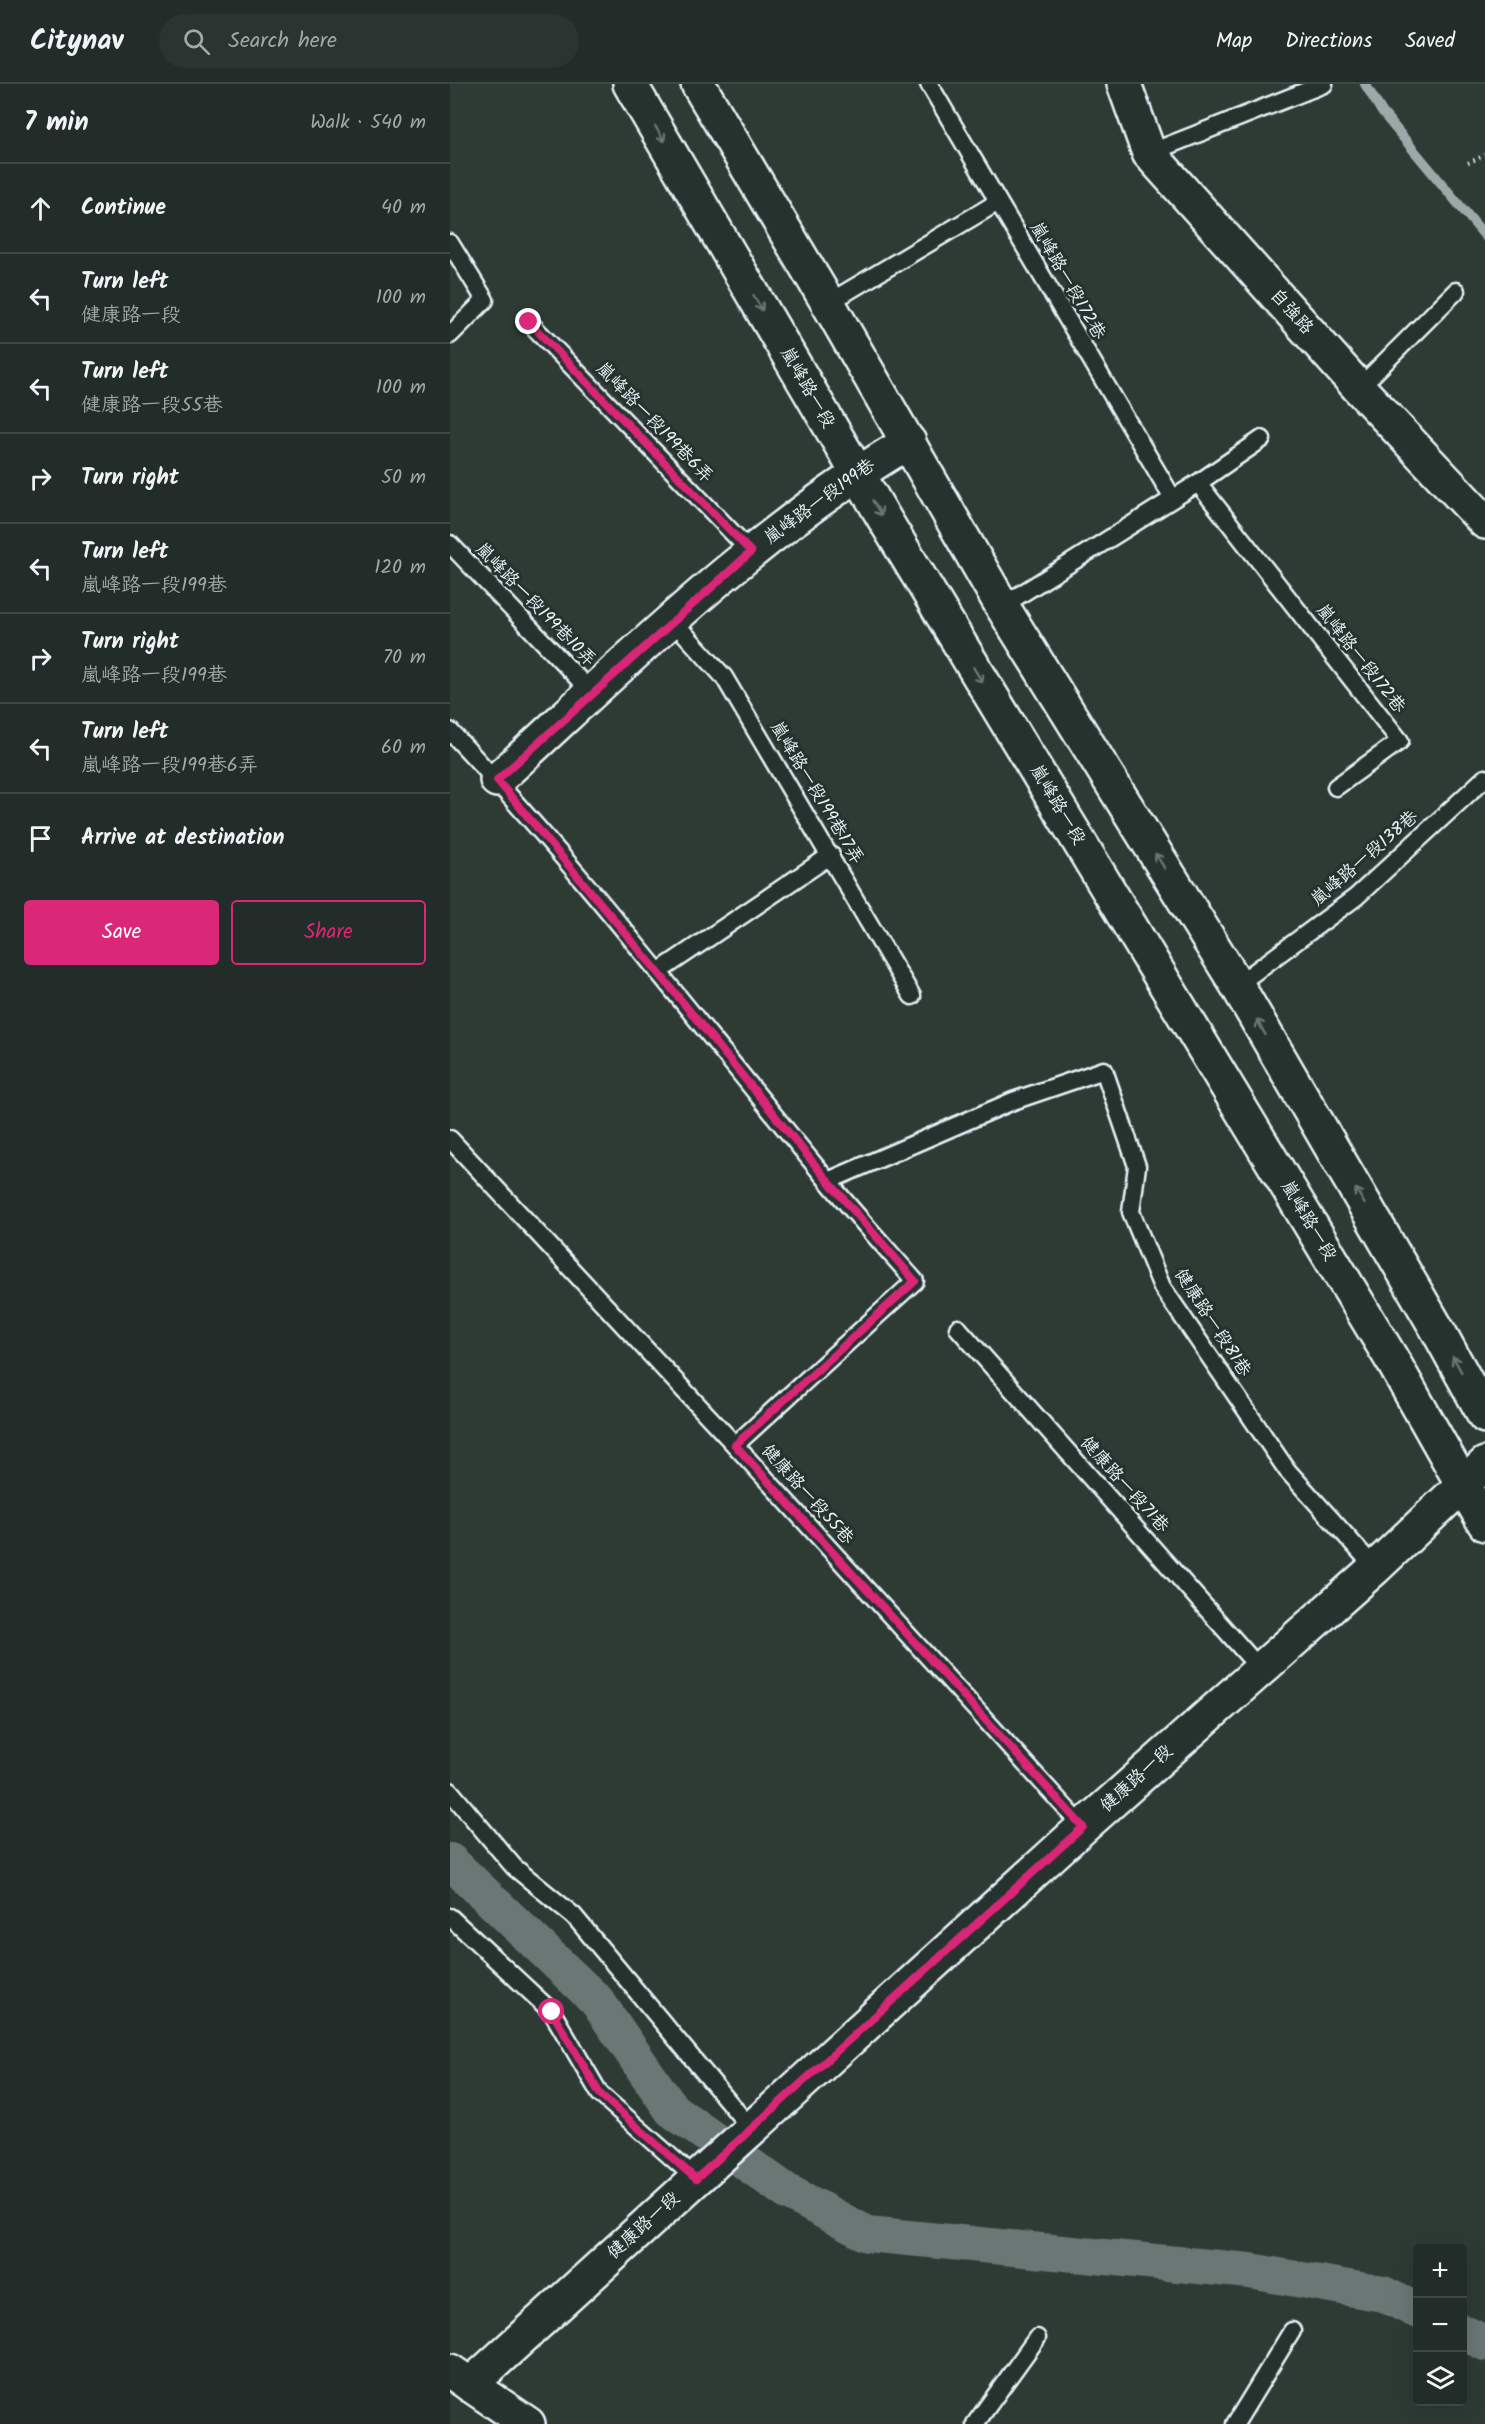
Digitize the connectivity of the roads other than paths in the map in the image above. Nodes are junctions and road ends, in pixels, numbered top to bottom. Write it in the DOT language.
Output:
graph roads {
  1 [pos="630,84"];
  2 [pos="698,84"];
  3 [pos="928,84"];
  4 [pos="1124,84"];
  5 [pos="1324,84"];
  6 [pos="1149,153"];
  7 [pos="998,202"];
  8 [pos="450,243"];
  9 [pos="1456,291"];
  10 [pos="828,303"];
  11 [pos="529,322"];
  12 [pos="450,334"];
  13 [pos="1359,388"];
  14 [pos="1262,439"];
  15 [pos="909,442"];
  16 [pos="856,472"];
  17 [pos="1197,483"];
  18 [pos="1172,497"];
  19 [pos="1485,522"];
  20 [pos="450,544"];
  21 [pos="751,552"];
  22 [pos="1002,606"];
  23 [pos="673,621"];
  24 [pos="592,693"];
  25 [pos="450,731"];
  26 [pos="1485,778"];
  27 [pos="497,780"];
  28 [pos="1336,787"];
  29 [pos="831,855"];
  30 [pos="658,972"];
  31 [pos="1237,985"];
  32 [pos="912,996"];
  33 [pos="450,1139"];
  34 [pos="828,1181"];
  35 [pos="958,1328"];
  36 [pos="1485,1416"];
  37 [pos="735,1445"];
  38 [pos="1474,1476"];
  39 [pos="1485,1524"];
  40 [pos="1375,1569"];
  41 [pos="1260,1669"];
  42 [pos="450,1791"];
  43 [pos="1083,1827"];
  44 [pos="450,1917"];
  45 [pos="752,2130"];
  46 [pos="696,2179"];
  47 [pos="1292,2331"];
  48 [pos="1036,2338"];
  49 [pos="460,2378"];
  50 [pos="528,2424"];
  51 [pos="975,2424"];
  52 [pos="1235,2424"];
  1 -- 16 [label="main road, 嵐峰路一段, one-way"];
  2 -- 10 [label="main road"];
  3 -- 7 [label="lane, 嵐峰路一段172巷"];
  4 -- 6 [label="main road, 自強路"];
  5 -- 6 [label="lane"];
  6 -- 13 [label="main road, 自強路"];
  7 -- 10 [label="lane"];
  7 -- 18 [label="lane, 嵐峰路一段172巷"];
  8 -- 12 [label="lane"];
  9 -- 13 [label="lane"];
  10 -- 15 [label="main road"];
  11 -- 21 [label="lane, 嵐峰路一段199巷6弄"];
  13 -- 19 [label="main road, 自強路"];
  14 -- 17 [label="lane"];
  15 -- 16 [label="main road, 嵐峰路一段199巷"];
  15 -- 22 [label="main road"];
  16 -- 21 [label="main road, 嵐峰路一段199巷"];
  16 -- 38 [label="main road, 嵐峰路一段, one-way"];
  17 -- 18 [label="lane"];
  17 -- 28 [label="lane, 嵐峰路一段172巷"];
  18 -- 22 [label="lane"];
  20 -- 24 [label="lane, 嵐峰路一段199巷10弄"];
  21 -- 23 [label="main road, 嵐峰路一段199巷"];
  31 -- 22 [label="main road, one-way"];
  23 -- 24 [label="main road, 嵐峰路一段199巷"];
  23 -- 29 [label="lane, 嵐峰路一段199巷17弄"];
  24 -- 27 [label="main road, 嵐峰路一段199巷"];
  25 -- 27 [label="lane"];
  26 -- 31 [label="lane, 嵐峰路一段138巷"];
  27 -- 30 [label="lane"];
  29 -- 30 [label="lane"];
  29 -- 32 [label="lane, 嵐峰路一段199巷17弄"];
  30 -- 34 [label="lane"];
  36 -- 31 [label="main road, one-way"];
  33 -- 37 [label="lane, 健康路一段55巷"];
  34 -- 37 [label="lane"];
  34 -- 40 [label="lane, 健康路一段81巷"];
  35 -- 41 [label="lane, 健康路一段71巷"];
  37 -- 43 [label="lane, 健康路一段55巷"];
  38 -- 39 [label="main road, 嵐峰路一段"];
  38 -- 40 [label="main road, 健康路一段"];
  40 -- 41 [label="main road, 健康路一段"];
  41 -- 43 [label="main road, 健康路一段"];
  42 -- 45 [label="lane"];
  43 -- 45 [label="main road, 健康路一段"];
  44 -- 46 [label="lane"];
  45 -- 46 [label="main road, 健康路一段"];
  46 -- 49 [label="main road, 健康路一段"];
  47 -- 52 [label="lane"];
  48 -- 51 [label="lane"];
  49 -- 50 [label="main road"];
}
